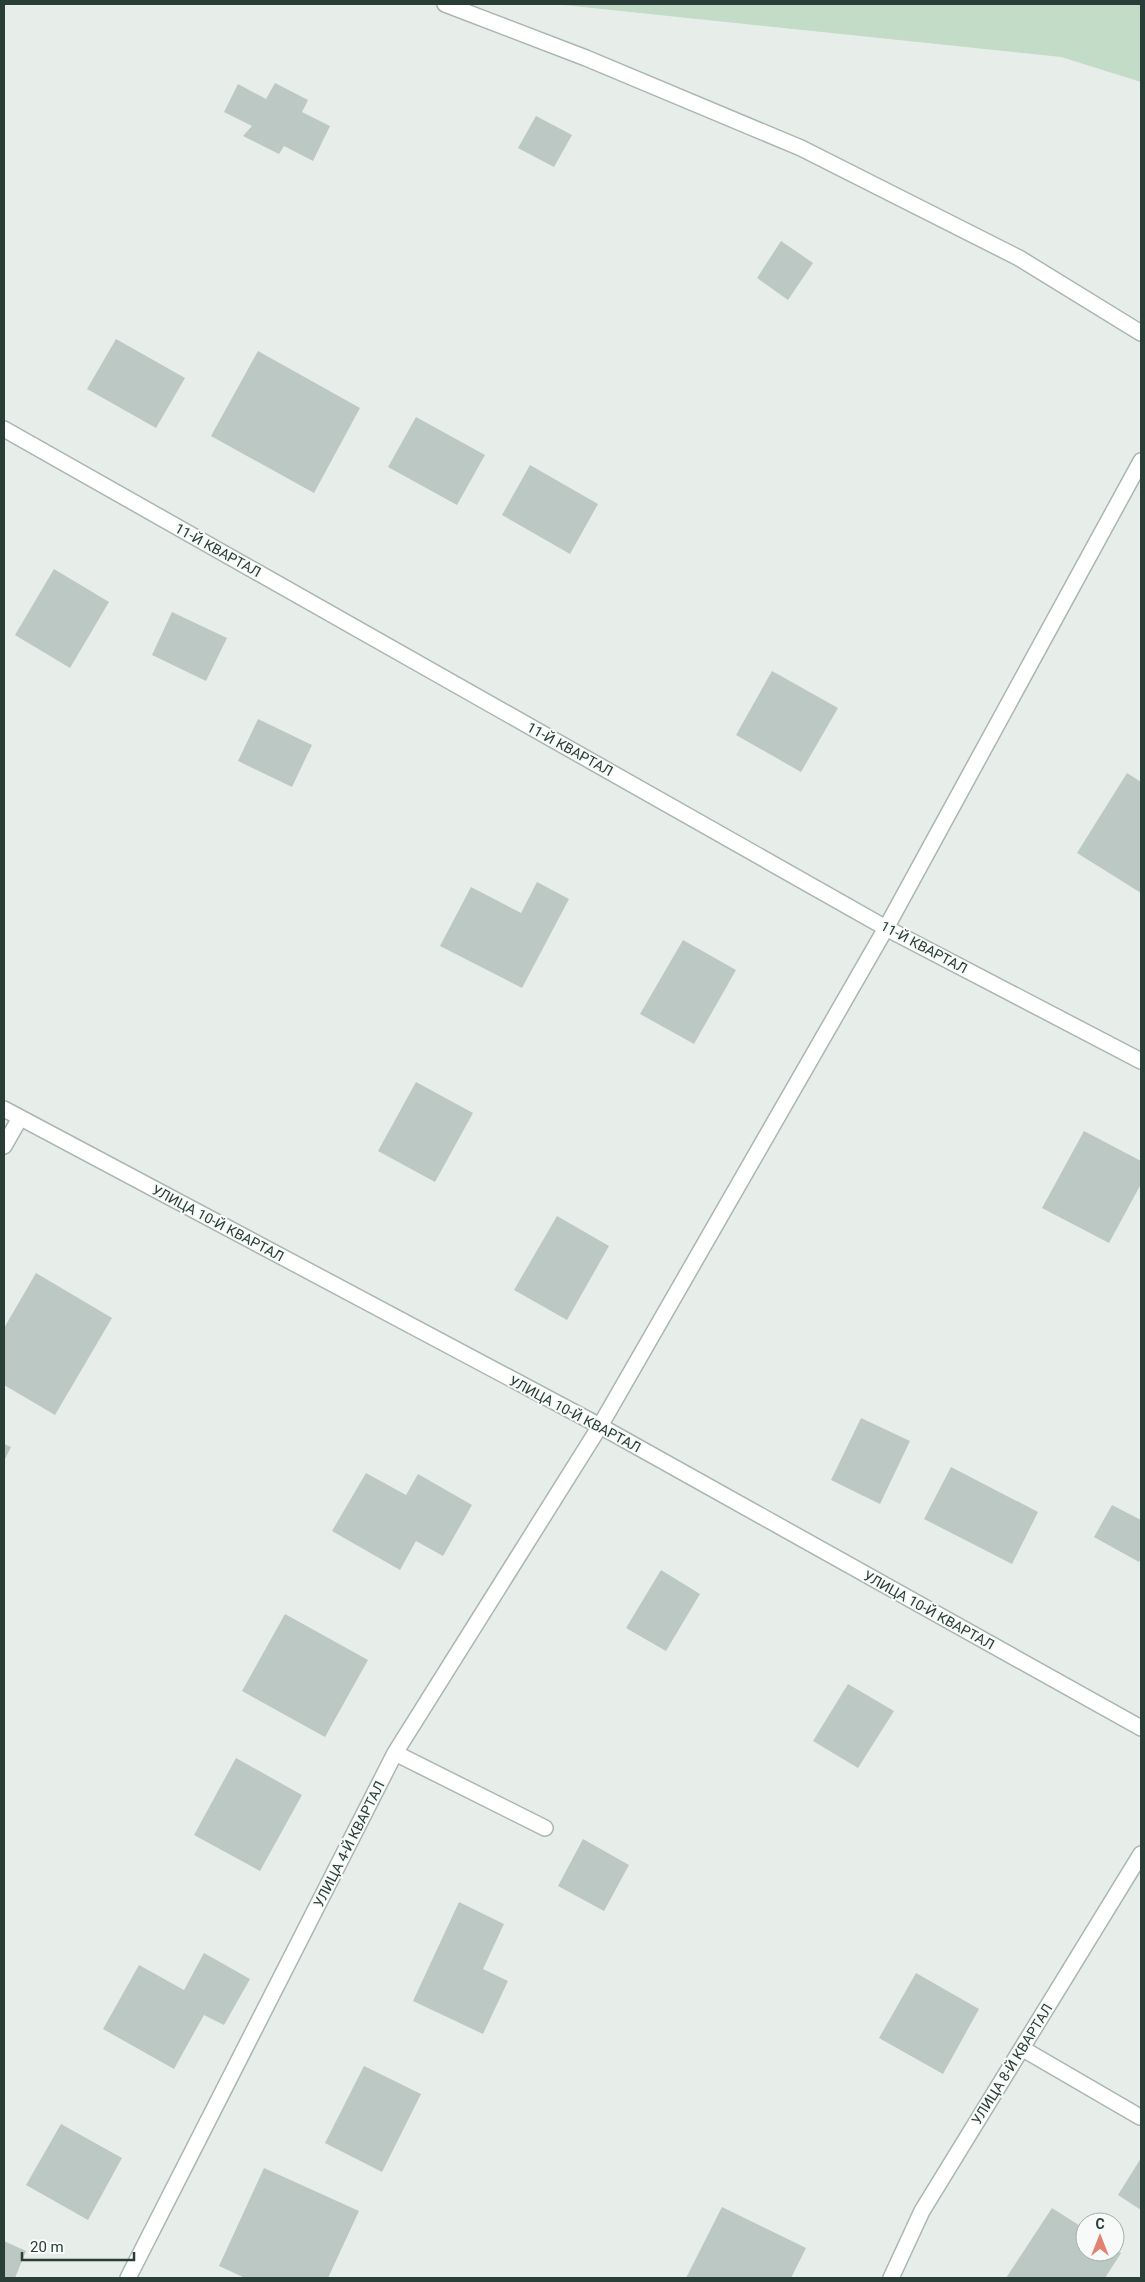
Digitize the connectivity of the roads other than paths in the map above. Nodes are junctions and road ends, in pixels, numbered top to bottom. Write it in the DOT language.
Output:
graph roads {
  1 [pos="445,4"];
  2 [pos="1141,333"];
  3 [pos="4,430"];
  4 [pos="1141,461"];
  5 [pos="886,928"];
  6 [pos="1141,1061"];
  7 [pos="4,1109"];
  8 [pos="20,1118"];
  9 [pos="4,1146"];
  10 [pos="600,1426"];
  11 [pos="1141,1728"];
  12 [pos="395,1753"];
  13 [pos="544,1828"];
  14 [pos="1141,1854"];
  15 [pos="1023,2049"];
  16 [pos="1140,2117"];
  17 [pos="128,2278"];
  18 [pos="892,2278"];
  1 -- 2 [label="street"];
  3 -- 5 [label="street, 11-Й КВАРТАЛ"];
  4 -- 5 [label="street, УЛИЦА 4-Й КВАРТАЛ"];
  5 -- 6 [label="street, 11-Й КВАРТАЛ"];
  5 -- 10 [label="street, УЛИЦА 4-Й КВАРТАЛ"];
  7 -- 8 [label="street, УЛИЦА 10-Й КВАРТАЛ"];
  8 -- 9 [label="street"];
  8 -- 10 [label="street, УЛИЦА 10-Й КВАРТАЛ"];
  10 -- 11 [label="street, УЛИЦА 10-Й КВАРТАЛ"];
  10 -- 12 [label="street, УЛИЦА 4-Й КВАРТАЛ"];
  12 -- 13 [label="street"];
  12 -- 17 [label="street, УЛИЦА 4-Й КВАРТАЛ"];
  14 -- 15 [label="street, УЛИЦА 8-Й КВАРТАЛ"];
  15 -- 16 [label="street"];
  15 -- 18 [label="street, УЛИЦА 8-Й КВАРТАЛ"];
}
